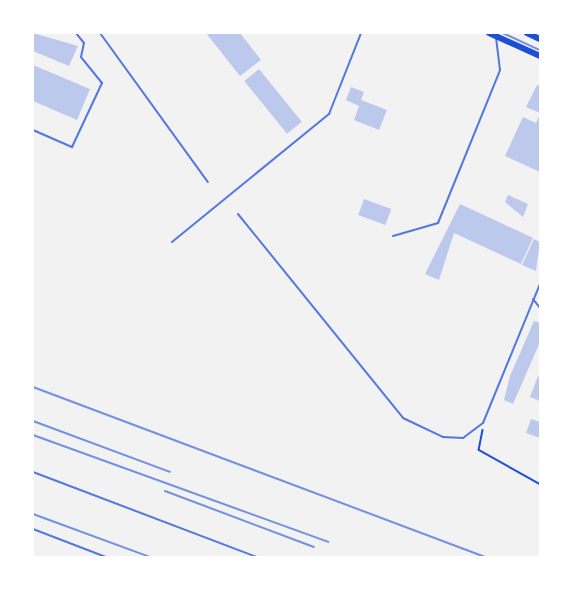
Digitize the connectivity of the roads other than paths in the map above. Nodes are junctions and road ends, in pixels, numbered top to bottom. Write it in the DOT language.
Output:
graph roads {
  1 [pos="76,33"];
  2 [pos="100,33"];
  3 [pos="361,33"];
  4 [pos="527,33"];
  5 [pos="493,35"];
  6 [pos="540,39"];
  7 [pos="540,56"];
  8 [pos="33,130"];
  9 [pos="208,182"];
  10 [pos="238,214"];
  11 [pos="393,236"];
  12 [pos="172,242"];
  13 [pos="540,284"];
  14 [pos="533,299"];
  15 [pos="540,308"];
  16 [pos="33,472"];
  17 [pos="33,529"];
  18 [pos="106,557"];
  19 [pos="257,557"];
  1 -- 8 [label="lane"];
  2 -- 9 [label="lane"];
  3 -- 12 [label="lane"];
  4 -- 6 [label="main road"];
  5 -- 7 [label="main road"];
  5 -- 11 [label="lane"];
  10 -- 14 [label="lane"];
  13 -- 14 [label="lane"];
  14 -- 15 [label="lane"];
  16 -- 19 [label="lane"];
  17 -- 18 [label="lane"];
}
